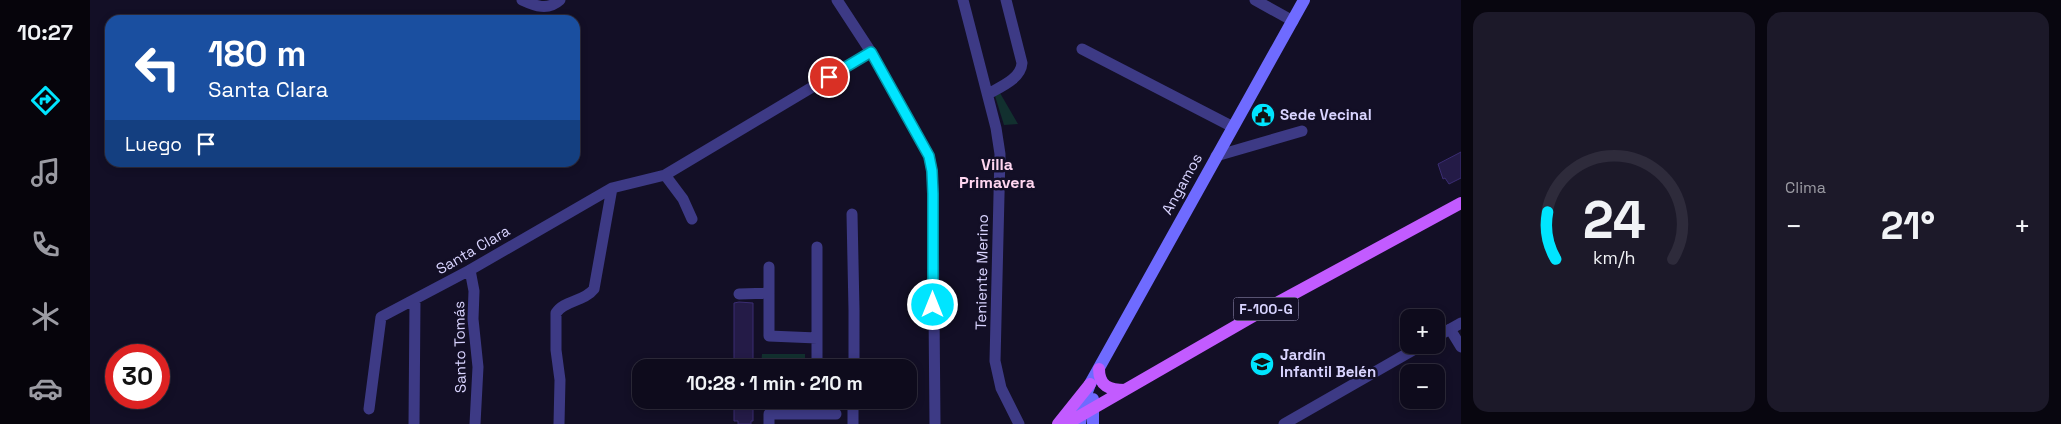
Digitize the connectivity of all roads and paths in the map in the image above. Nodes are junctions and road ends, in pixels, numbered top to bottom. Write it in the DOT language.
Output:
graph roads {
  1 [pos="522,0"];
  2 [pos="560,0"];
  3 [pos="837,0"];
  4 [pos="963,0"];
  5 [pos="1006,0"];
  6 [pos="1255,0"];
  7 [pos="1304,0"];
  8 [pos="1292,21"];
  9 [pos="1082,49"];
  10 [pos="871,52"];
  11 [pos="988,94"];
  12 [pos="1233,126"];
  13 [pos="1302,131"];
  14 [pos="1216,156"];
  15 [pos="665,175"];
  16 [pos="612,188"];
  17 [pos="1461,203"];
  18 [pos="852,214"];
  19 [pos="692,219"];
  20 [pos="817,247"];
  21 [pos="769,266"];
  22 [pos="470,270"];
  23 [pos="769,293"];
  24 [pos="739,294"];
  25 [pos="415,300"];
  26 [pos="1461,322"];
  27 [pos="1450,329"];
  28 [pos="1445,332"];
  29 [pos="817,338"];
  30 [pos="1461,347"];
  31 [pos="1408,354"];
  32 [pos="817,359"];
  33 [pos="854,359"];
  34 [pos="1099,369"];
  35 [pos="1090,384"];
  36 [pos="1125,390"];
  37 [pos="1094,408"];
  38 [pos="370,409"];
  39 [pos="816,409"];
  40 [pos="853,409"];
  41 [pos="816,414"];
  42 [pos="836,414"];
  43 [pos="1081,419"];
  44 [pos="1303,420"];
  45 [pos="414,424"];
  46 [pos="475,424"];
  47 [pos="559,424"];
  48 [pos="769,424"];
  49 [pos="853,424"];
  50 [pos="935,424"];
  51 [pos="1019,424"];
  52 [pos="1058,424"];
  53 [pos="1066,424"];
  54 [pos="1093,424"];
  55 [pos="1284,424"];
  1 -- 2 [label="street"];
  3 -- 10 [label="street"];
  4 -- 11 [label="street, Teniente Merino"];
  5 -- 11 [label="street"];
  6 -- 8 [label="street"];
  7 -- 8 [label="street, Angamos"];
  8 -- 12 [label="street, Angamos"];
  9 -- 12 [label="street"];
  10 -- 15 [label="street, Santa Clara"];
  10 -- 50 [label="street"];
  11 -- 51 [label="street, Teniente Merino"];
  12 -- 14 [label="street, Angamos"];
  13 -- 14 [label="street"];
  14 -- 34 [label="street, Angamos"];
  15 -- 16 [label="street, Santa Clara"];
  15 -- 19 [label="street"];
  16 -- 22 [label="street, Santa Clara"];
  16 -- 47 [label="street"];
  17 -- 36 [label="main road, F-100-G"];
  18 -- 33 [label="street"];
  20 -- 29 [label="street"];
  21 -- 23 [label="street"];
  22 -- 25 [label="street, Santa Clara"];
  22 -- 46 [label="street, Santo Tomás"];
  23 -- 24 [label="street"];
  23 -- 29 [label="street"];
  25 -- 38 [label="street, Santa Clara"];
  25 -- 45 [label="street"];
  26 -- 27 [label="street"];
  27 -- 28 [label="street"];
  27 -- 30 [label="street"];
  29 -- 32 [label="street"];
  31 -- 44 [label="street"];
  34 -- 35 [label="street, Angamos"];
  34 -- 36 [label="main road"];
  35 -- 37 [label="street"];
  35 -- 43 [label="street, Angamos"];
  35 -- 52 [label="main road"];
  36 -- 37 [label="main road, F-100-G"];
  37 -- 43 [label="main road, F-100-G"];
  37 -- 54 [label="street"];
  39 -- 41 [label="street"];
  40 -- 49 [label="street"];
  41 -- 42 [label="street"];
  41 -- 48 [label="street"];
  43 -- 53 [label="main road, F-100-G"];
  44 -- 55 [label="street"];
}
